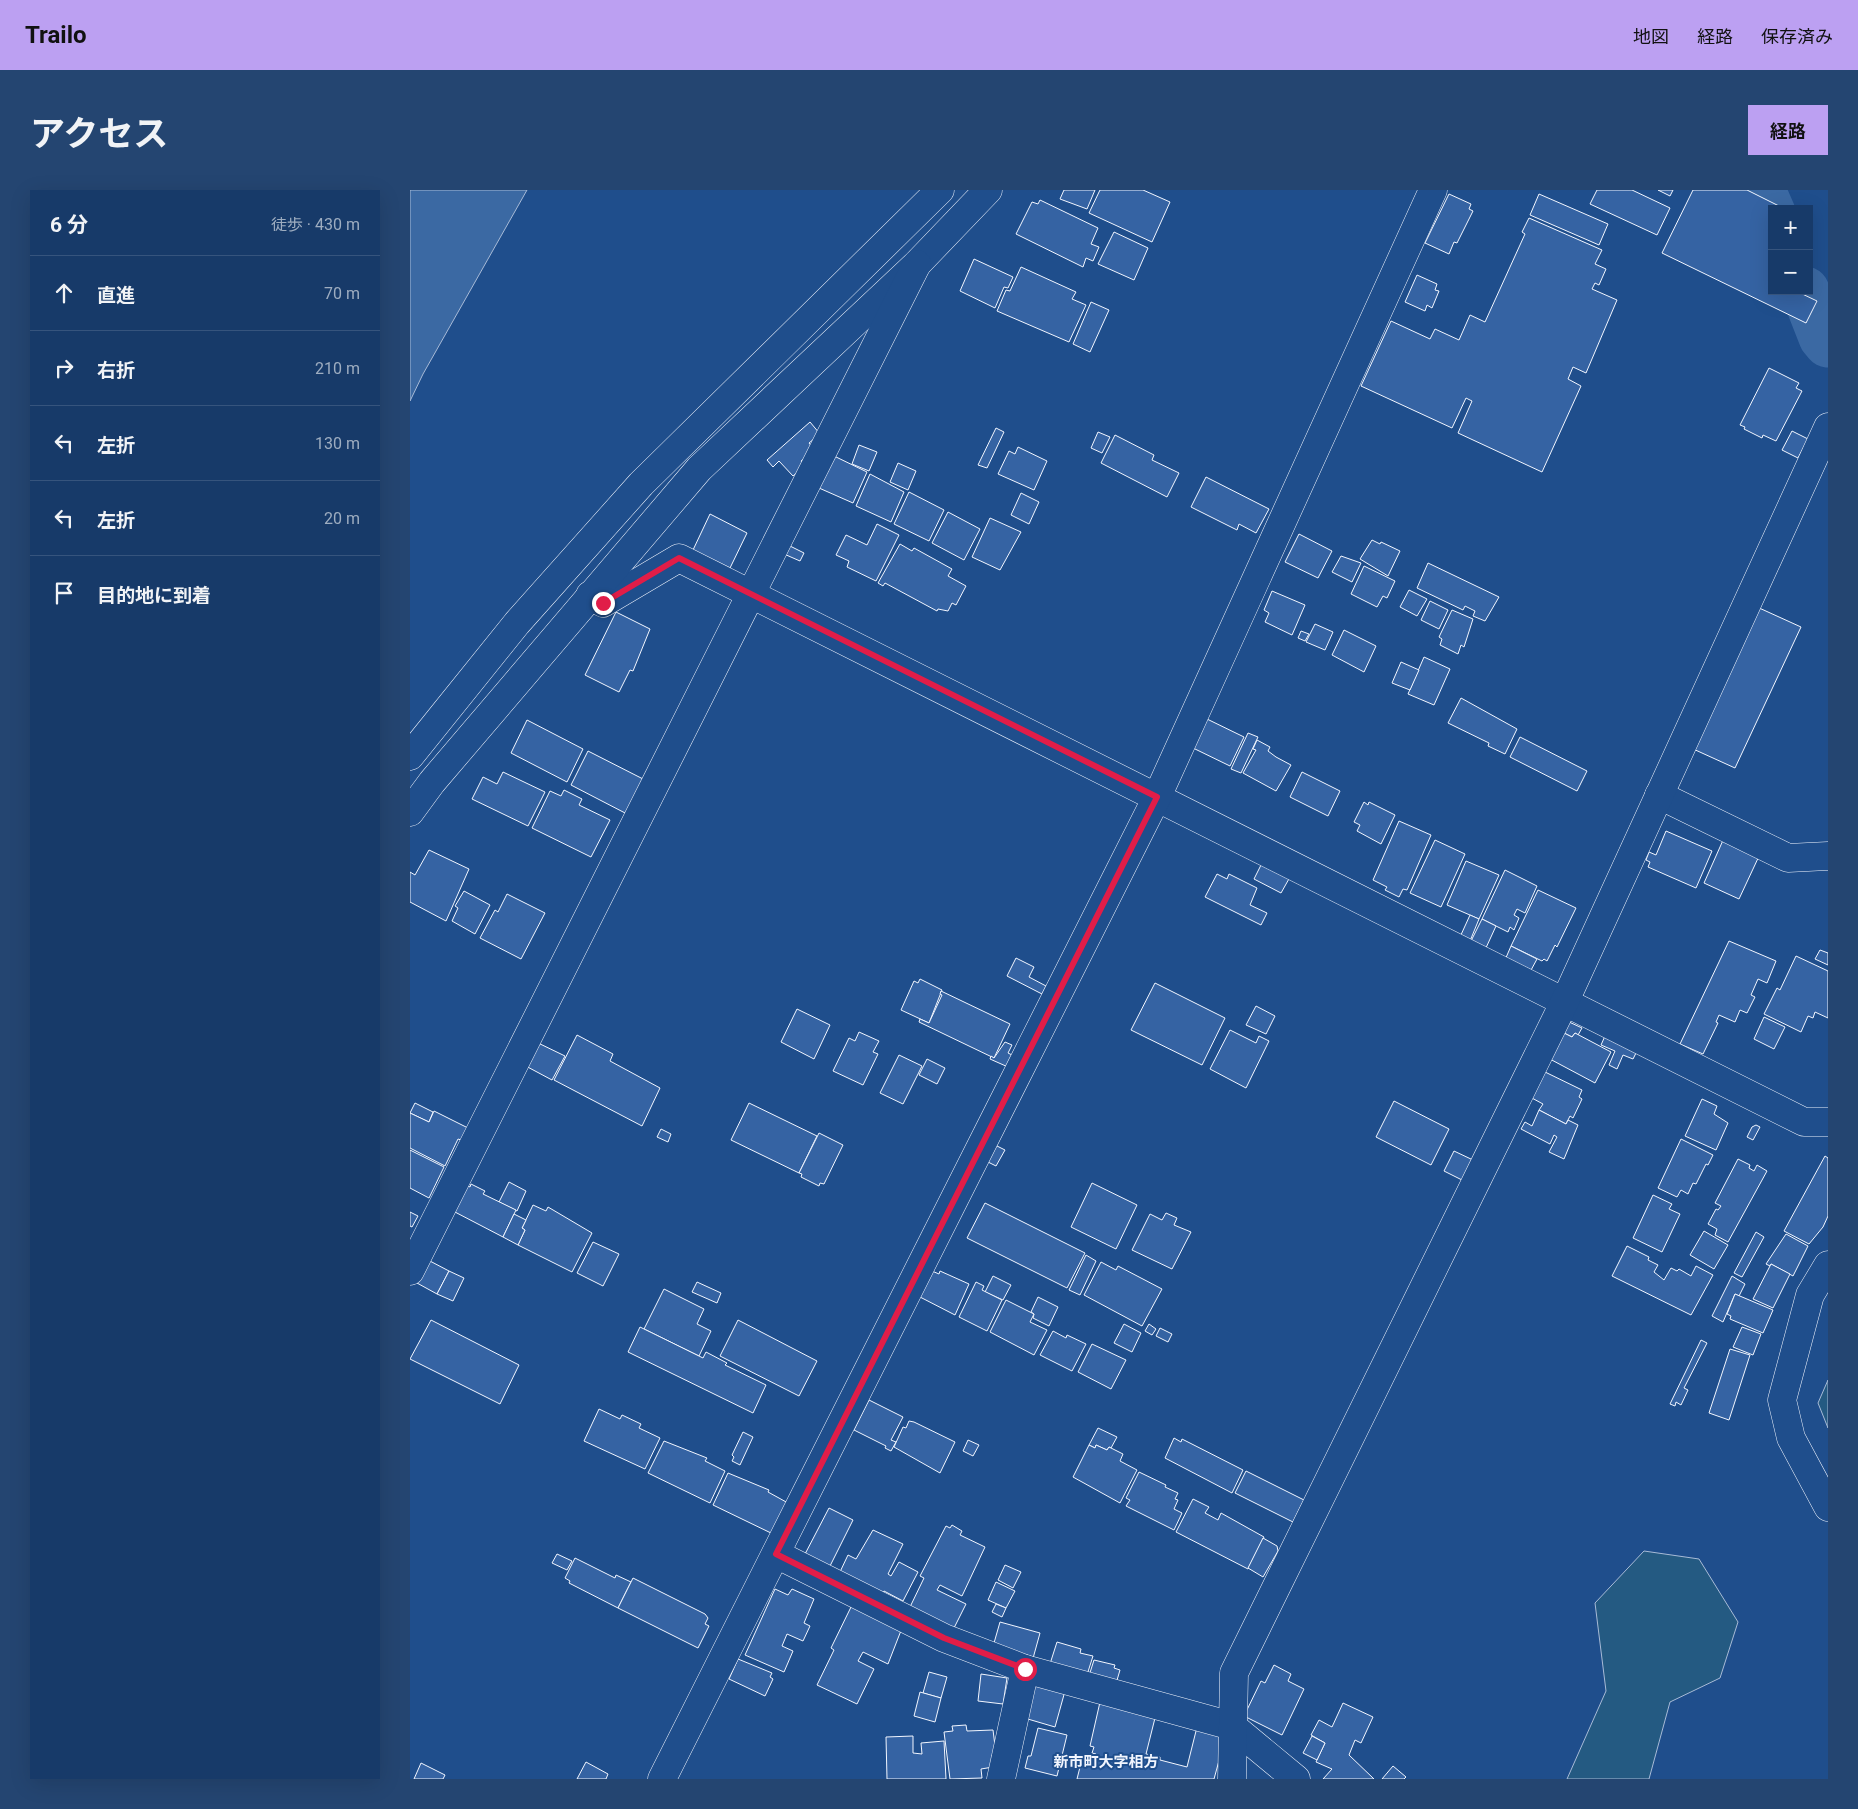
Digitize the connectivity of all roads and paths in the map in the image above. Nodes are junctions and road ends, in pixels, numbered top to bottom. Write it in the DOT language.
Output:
graph roads {
  1 [pos="940,190"];
  2 [pos="988,190"];
  3 [pos="1433,190"];
  4 [pos="917,264"];
  5 [pos="1828,426"];
  6 [pos="751,593"];
  7 [pos="590,595"];
  8 [pos="410,756"];
  9 [pos="1659,795"];
  10 [pos="1157,797"];
  11 [pos="410,812"];
  12 [pos="1828,856"];
  13 [pos="1565,1001"];
  14 [pos="1828,1122"];
  15 [pos="1828,1265"];
  16 [pos="410,1271"];
  17 [pos="1828,1507"];
  18 [pos="776,1554"];
  19 [pos="1025,1669"];
  20 [pos="1232,1726"];
  21 [pos="662,1779"];
  22 [pos="1002,1779"];
  23 [pos="1232,1779"];
  24 [pos="1296,1779"];
  1 -- 8 [label="street"];
  2 -- 4 [label="street"];
  3 -- 10 [label="street"];
  4 -- 6 [label="street"];
  4 -- 7 [label="street"];
  5 -- 9 [label="street"];
  6 -- 7 [label="street"];
  6 -- 10 [label="street"];
  6 -- 16 [label="street"];
  7 -- 11 [label="street"];
  9 -- 12 [label="street"];
  9 -- 13 [label="street"];
  10 -- 13 [label="street"];
  10 -- 18 [label="street"];
  13 -- 14 [label="street"];
  13 -- 20 [label="street"];
  15 -- 17 [label="street"];
  18 -- 19 [label="street"];
  18 -- 21 [label="street"];
  19 -- 20 [label="street"];
  19 -- 22 [label="street"];
  20 -- 23 [label="street"];
  20 -- 24 [label="street"];
}
